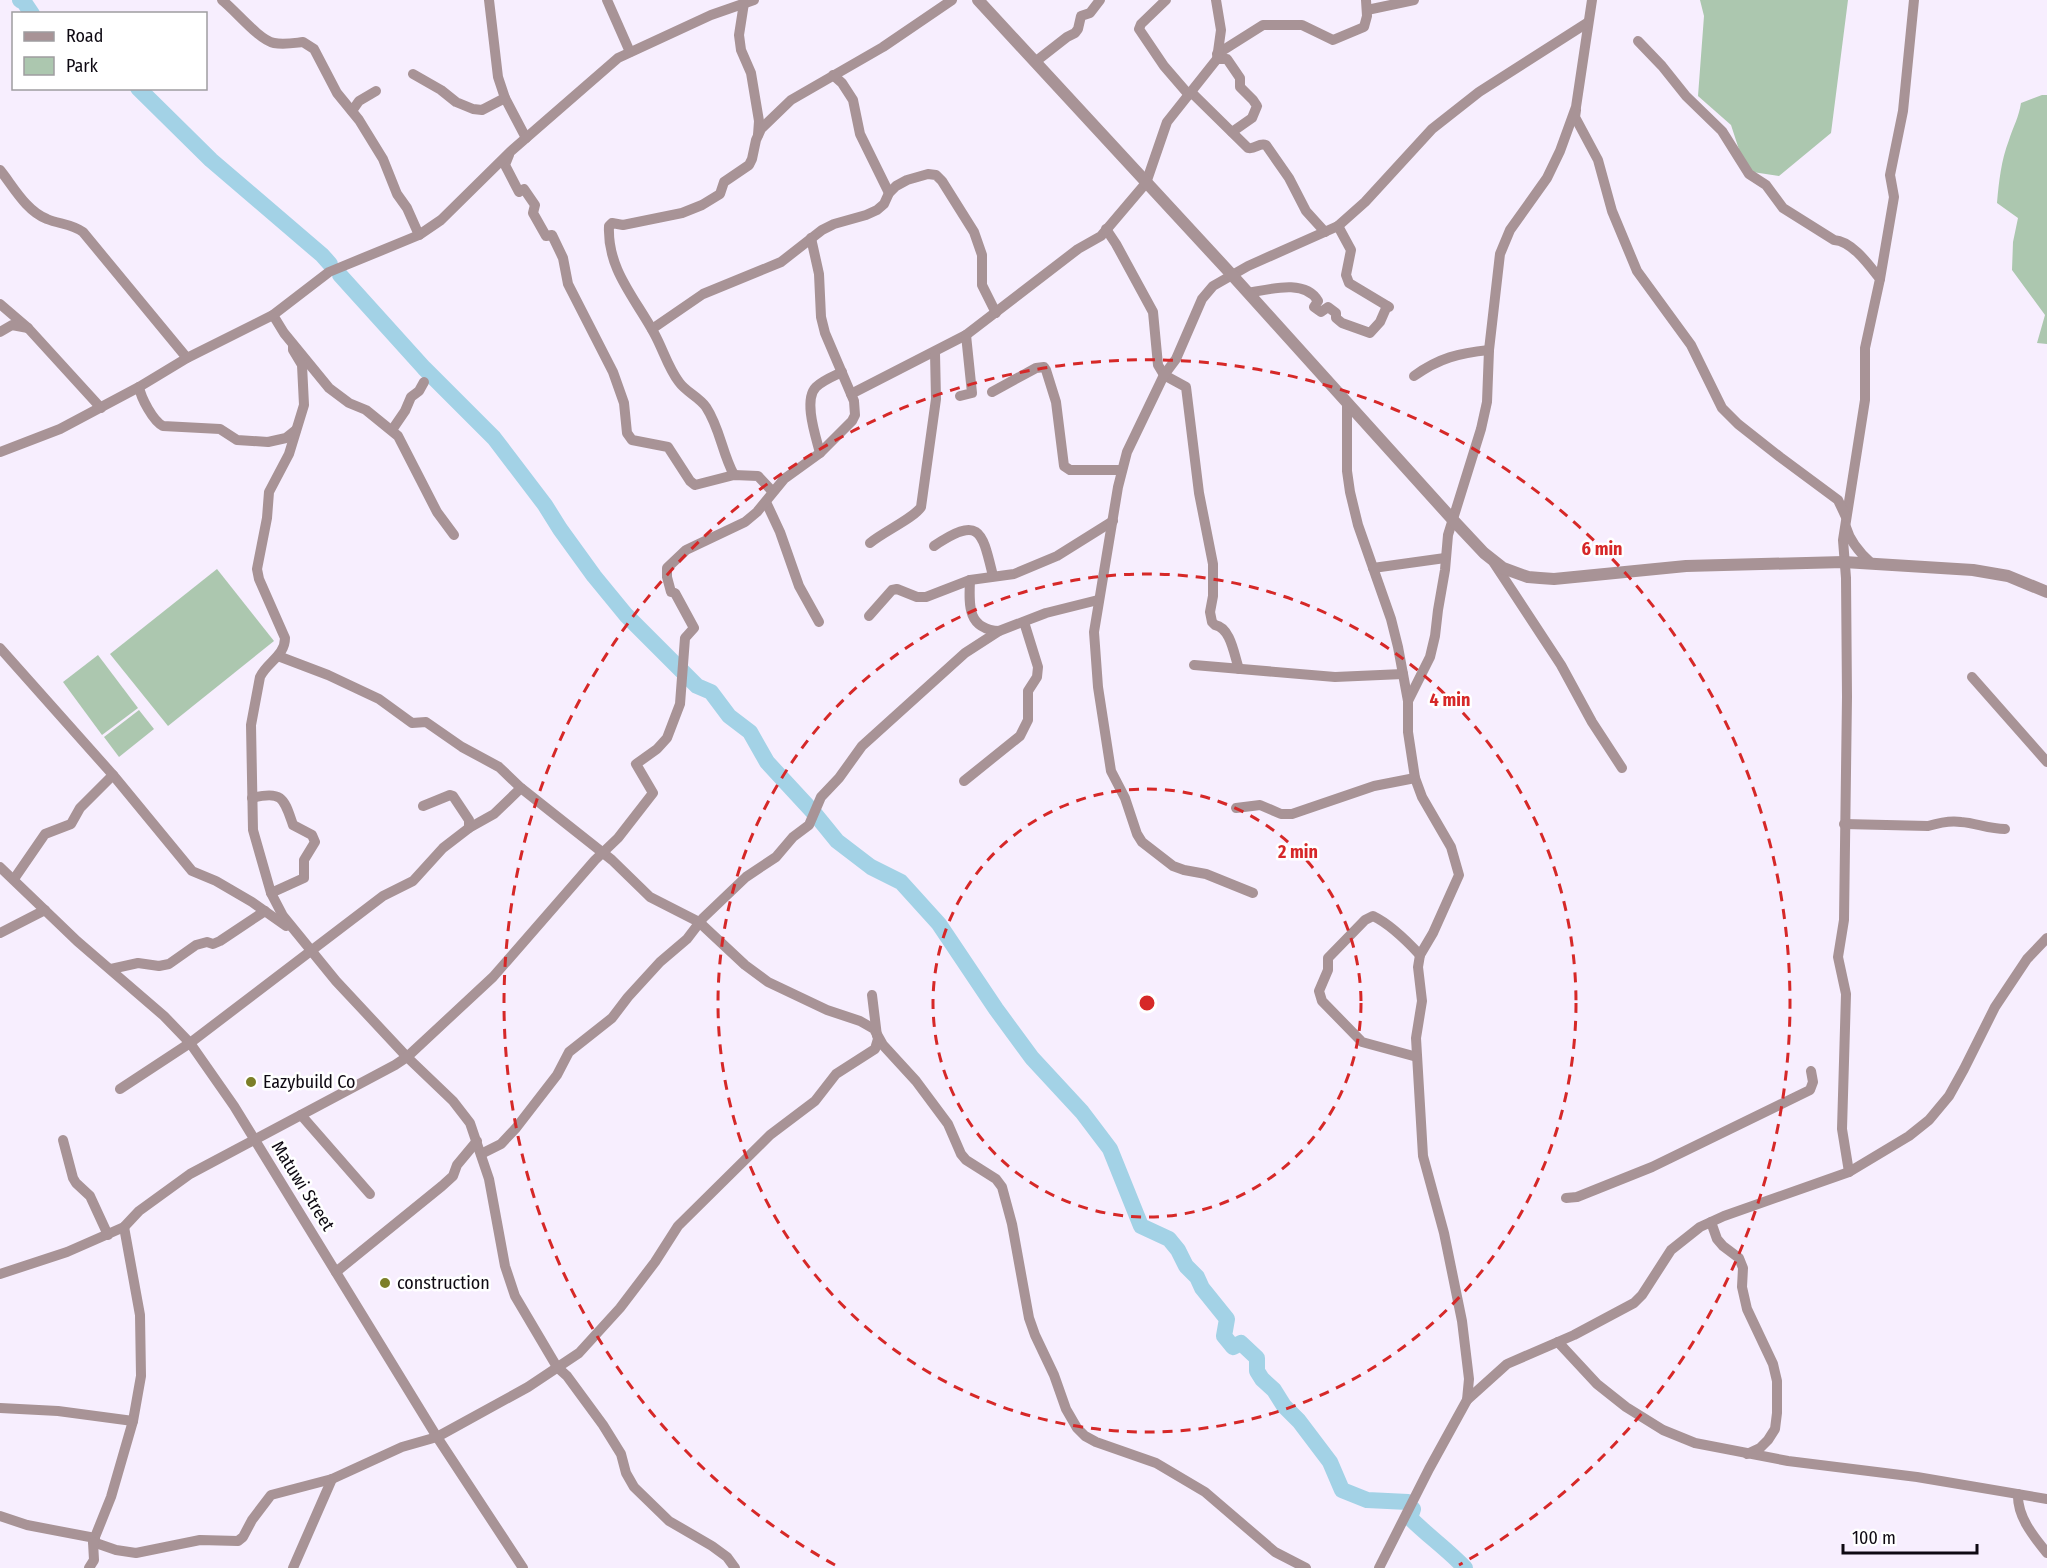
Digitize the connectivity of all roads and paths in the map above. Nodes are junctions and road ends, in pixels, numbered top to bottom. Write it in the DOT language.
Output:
graph roads {
  1 [pos="222,0"];
  2 [pos="489,0"];
  3 [pos="607,0"];
  4 [pos="952,0"];
  5 [pos="978,0"];
  6 [pos="1100,0"];
  7 [pos="1166,0"];
  8 [pos="1216,0"];
  9 [pos="1414,0"];
  10 [pos="1592,0"];
  11 [pos="1914,0"];
  12 [pos="749,2"];
  13 [pos="235,4"];
  14 [pos="1366,5"];
  15 [pos="1587,23"];
  16 [pos="1638,41"];
  17 [pos="630,52"];
  18 [pos="1217,57"];
  19 [pos="1035,62"];
  20 [pos="851,65"];
  21 [pos="413,74"];
  22 [pos="833,75"];
  23 [pos="376,92"];
  24 [pos="1190,94"];
  25 [pos="506,98"];
  26 [pos="853,100"];
  27 [pos="1576,107"];
  28 [pos="352,111"];
  29 [pos="1233,132"];
  30 [pos="758,135"];
  31 [pos="526,138"];
  32 [pos="510,152"];
  33 [pos="0,170"];
  34 [pos="1146,183"];
  35 [pos="889,193"];
  36 [pos="1338,226"];
  37 [pos="1106,229"];
  38 [pos="1325,232"];
  39 [pos="419,235"];
  40 [pos="811,238"];
  41 [pos="1232,275"];
  42 [pos="1880,279"];
  43 [pos="1248,293"];
  44 [pos="0,304"];
  45 [pos="996,313"];
  46 [pos="273,315"];
  47 [pos="28,328"];
  48 [pos="652,329"];
  49 [pos="0,332"];
  50 [pos="966,335"];
  51 [pos="294,346"];
  52 [pos="1489,350"];
  53 [pos="936,353"];
  54 [pos="187,358"];
  55 [pos="842,372"];
  56 [pos="1164,375"];
  57 [pos="1414,376"];
  58 [pos="424,382"];
  59 [pos="139,387"];
  60 [pos="992,392"];
  61 [pos="851,394"];
  62 [pos="960,396"];
  63 [pos="1347,404"];
  64 [pos="101,408"];
  65 [pos="298,428"];
  66 [pos="392,430"];
  67 [pos="0,452"];
  68 [pos="820,453"];
  69 [pos="1121,470"];
  70 [pos="734,475"];
  71 [pos="772,491"];
  72 [pos="766,502"];
  73 [pos="1453,520"];
  74 [pos="1113,521"];
  75 [pos="1846,521"];
  76 [pos="454,535"];
  77 [pos="870,543"];
  78 [pos="934,546"];
  79 [pos="1445,558"];
  80 [pos="1492,560"];
  81 [pos="1844,562"];
  82 [pos="1871,563"];
  83 [pos="1373,568"];
  84 [pos="993,576"];
  85 [pos="970,580"];
  86 [pos="2047,592"];
  87 [pos="1098,600"];
  88 [pos="869,616"];
  89 [pos="819,622"];
  90 [pos="1024,622"];
  91 [pos="999,631"];
  92 [pos="0,648"];
  93 [pos="278,656"];
  94 [pos="1194,665"];
  95 [pos="1239,669"];
  96 [pos="1404,675"];
  97 [pos="1972,677"];
  98 [pos="1408,701"];
  99 [pos="2047,762"];
  100 [pos="1622,768"];
  101 [pos="113,775"];
  102 [pos="1415,778"];
  103 [pos="964,780"];
  104 [pos="521,788"];
  105 [pos="252,798"];
  106 [pos="423,806"];
  107 [pos="1236,808"];
  108 [pos="1844,824"];
  109 [pos="469,828"];
  110 [pos="2005,829"];
  111 [pos="603,853"];
  112 [pos="0,867"];
  113 [pos="14,879"];
  114 [pos="1253,893"];
  115 [pos="271,894"];
  116 [pos="45,910"];
  117 [pos="265,911"];
  118 [pos="699,922"];
  119 [pos="0,933"];
  120 [pos="296,933"];
  121 [pos="2047,938"];
  122 [pos="310,951"];
  123 [pos="1420,955"];
  124 [pos="111,969"];
  125 [pos="872,995"];
  126 [pos="878,1037"];
  127 [pos="190,1043"];
  128 [pos="407,1057"];
  129 [pos="1417,1057"];
  130 [pos="1811,1071"];
  131 [pos="120,1089"];
  132 [pos="301,1115"];
  133 [pos="63,1140"];
  134 [pos="255,1140"];
  135 [pos="477,1141"];
  136 [pos="481,1154"];
  137 [pos="1849,1172"];
  138 [pos="370,1194"];
  139 [pos="1566,1198"];
  140 [pos="1711,1222"];
  141 [pos="124,1227"];
  142 [pos="108,1234"];
  143 [pos="336,1272"];
  144 [pos="0,1274"];
  145 [pos="1558,1342"];
  146 [pos="557,1367"];
  147 [pos="1467,1400"];
  148 [pos="0,1408"];
  149 [pos="133,1421"];
  150 [pos="437,1437"];
  151 [pos="1747,1454"];
  152 [pos="332,1479"];
  153 [pos="2019,1494"];
  154 [pos="2047,1499"];
  155 [pos="0,1516"];
  156 [pos="94,1540"];
  157 [pos="2047,1553"];
  158 [pos="1383,1565"];
  159 [pos="89,1568"];
  160 [pos="293,1568"];
  161 [pos="523,1568"];
  162 [pos="735,1568"];
  163 [pos="1306,1568"];
  1 -- 13 [label="street"];
  2 -- 25 [label="street"];
  3 -- 17 [label="street"];
  4 -- 20 [label="street"];
  5 -- 19 [label="street"];
  6 -- 19 [label="street"];
  7 -- 24 [label="street"];
  8 -- 18 [label="street"];
  9 -- 14 [label="street"];
  10 -- 15 [label="street"];
  11 -- 42 [label="street"];
  12 -- 17 [label="street"];
  12 -- 30 [label="street"];
  13 -- 28 [label="street"];
  14 -- 18 [label="street"];
  15 -- 27 [label="street"];
  15 -- 36 [label="street"];
  16 -- 42 [label="street"];
  17 -- 31 [label="street"];
  18 -- 24 [label="street"];
  18 -- 29 [label="street"];
  19 -- 34 [label="street"];
  20 -- 22 [label="street"];
  20 -- 26 [label="street"];
  21 -- 25 [label="street"];
  22 -- 26 [label="street"];
  22 -- 30 [label="street"];
  23 -- 28 [label="street"];
  24 -- 29 [label="street"];
  24 -- 34 [label="street"];
  25 -- 31 [label="street"];
  26 -- 35 [label="street"];
  27 -- 52 [label="street"];
  27 -- 75 [label="street"];
  28 -- 39 [label="street"];
  29 -- 38 [label="street"];
  30 -- 48 [label="street"];
  31 -- 32 [label="street"];
  32 -- 39 [label="street"];
  32 -- 70 [label="street"];
  33 -- 54 [label="street"];
  34 -- 37 [label="street"];
  34 -- 41 [label="street"];
  35 -- 40 [label="street"];
  35 -- 45 [label="street"];
  36 -- 38 [label="street"];
  36 -- 43 [label="street"];
  37 -- 45 [label="street"];
  37 -- 56 [label="street"];
  38 -- 41 [label="street"];
  39 -- 46 [label="street"];
  40 -- 48 [label="street"];
  40 -- 55 [label="street"];
  41 -- 43 [label="street"];
  41 -- 56 [label="street"];
  42 -- 75 [label="street"];
  43 -- 63 [label="street"];
  44 -- 47 [label="street"];
  45 -- 50 [label="street"];
  46 -- 51 [label="street"];
  46 -- 54 [label="street"];
  47 -- 49 [label="street"];
  47 -- 64 [label="street"];
  48 -- 70 [label="street"];
  50 -- 53 [label="street"];
  50 -- 62 [label="street"];
  51 -- 65 [label="street"];
  51 -- 66 [label="street"];
  52 -- 57 [label="street"];
  52 -- 73 [label="street"];
  53 -- 61 [label="street"];
  53 -- 77 [label="street"];
  54 -- 59 [label="street"];
  55 -- 61 [label="street"];
  55 -- 68 [label="street"];
  56 -- 69 [label="street"];
  56 -- 95 [label="street"];
  58 -- 66 [label="street"];
  59 -- 64 [label="street"];
  59 -- 65 [label="street"];
  60 -- 69 [label="street"];
  61 -- 68 [label="street"];
  63 -- 73 [label="street"];
  63 -- 83 [label="street"];
  64 -- 67 [label="street"];
  65 -- 93 [label="street"];
  66 -- 76 [label="street"];
  68 -- 71 [label="street"];
  69 -- 74 [label="street"];
  70 -- 71 [label="street"];
  71 -- 72 [label="street"];
  72 -- 89 [label="street"];
  72 -- 111 [label="street"];
  73 -- 79 [label="street"];
  73 -- 80 [label="street"];
  74 -- 84 [label="street"];
  74 -- 87 [label="street"];
  75 -- 81 [label="street"];
  75 -- 82 [label="street"];
  78 -- 84 [label="street"];
  79 -- 83 [label="street"];
  79 -- 98 [label="street"];
  80 -- 81 [label="street"];
  80 -- 100 [label="street"];
  81 -- 82 [label="street"];
  81 -- 108 [label="street"];
  82 -- 86 [label="street"];
  83 -- 96 [label="street"];
  84 -- 85 [label="street"];
  85 -- 88 [label="street"];
  85 -- 91 [label="street"];
  87 -- 90 [label="street"];
  87 -- 114 [label="street"];
  90 -- 91 [label="street"];
  90 -- 103 [label="street"];
  91 -- 118 [label="street"];
  92 -- 101 [label="street"];
  93 -- 104 [label="street"];
  93 -- 105 [label="street"];
  94 -- 95 [label="street"];
  95 -- 96 [label="street"];
  96 -- 98 [label="street"];
  97 -- 99 [label="street"];
  98 -- 102 [label="street"];
  101 -- 113 [label="street"];
  101 -- 117 [label="street"];
  102 -- 107 [label="street"];
  102 -- 123 [label="street"];
  104 -- 109 [label="street"];
  104 -- 111 [label="street"];
  105 -- 115 [label="street"];
  105 -- 115 [label="street"];
  106 -- 109 [label="street"];
  108 -- 110 [label="street"];
  108 -- 137 [label="street"];
  109 -- 122 [label="street"];
  111 -- 118 [label="street"];
  111 -- 128 [label="street"];
  112 -- 113 [label="street, Matuwi Street"];
  113 -- 116 [label="street, Matuwi Street"];
  115 -- 120 [label="street"];
  116 -- 119 [label="street"];
  116 -- 124 [label="street, Matuwi Street"];
  117 -- 120 [label="street"];
  117 -- 124 [label="street"];
  118 -- 126 [label="street"];
  118 -- 136 [label="street"];
  120 -- 122 [label="street"];
  121 -- 137 [label="street"];
  122 -- 127 [label="street"];
  122 -- 128 [label="street"];
  123 -- 129 [label="street"];
  123 -- 129 [label="street"];
  124 -- 127 [label="street, Matuwi Street"];
  125 -- 126 [label="street"];
  126 -- 146 [label="street"];
  126 -- 163 [label="street"];
  127 -- 131 [label="street"];
  127 -- 134 [label="street, Matuwi Street"];
  128 -- 132 [label="street"];
  128 -- 135 [label="street"];
  129 -- 147 [label="street"];
  130 -- 139 [label="street"];
  132 -- 134 [label="street"];
  132 -- 138 [label="street"];
  133 -- 142 [label="street"];
  134 -- 141 [label="street"];
  134 -- 143 [label="street, Matuwi Street"];
  135 -- 136 [label="street"];
  135 -- 143 [label="street"];
  136 -- 146 [label="street"];
  137 -- 140 [label="street"];
  140 -- 145 [label="street"];
  140 -- 151 [label="street"];
  141 -- 142 [label="street"];
  141 -- 149 [label="street"];
  142 -- 144 [label="street"];
  143 -- 150 [label="street, Matuwi Street"];
  145 -- 147 [label="street"];
  145 -- 151 [label="street"];
  146 -- 150 [label="street"];
  146 -- 162 [label="street"];
  147 -- 158 [label="street"];
  148 -- 149 [label="street"];
  149 -- 156 [label="street"];
  150 -- 152 [label="street"];
  150 -- 161 [label="street, Matuwi Street"];
  151 -- 153 [label="street"];
  152 -- 156 [label="street"];
  152 -- 160 [label="street"];
  153 -- 154 [label="street"];
  153 -- 157 [label="street"];
  155 -- 156 [label="street"];
  156 -- 159 [label="street"];
}
